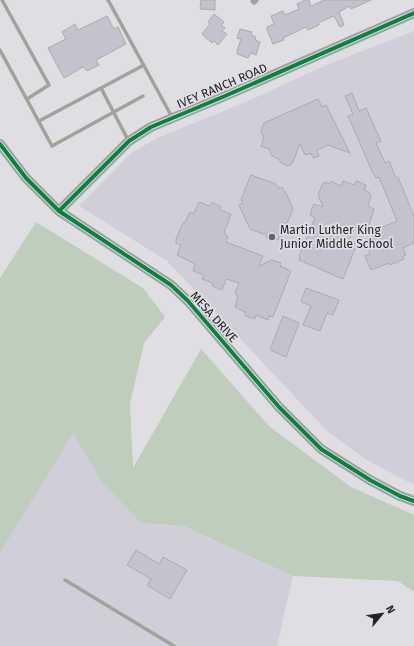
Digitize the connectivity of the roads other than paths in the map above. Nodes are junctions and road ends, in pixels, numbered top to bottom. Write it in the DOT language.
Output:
graph roads {
  1 [pos="2,0"];
  2 [pos="108,0"];
  3 [pos="414,13"];
  4 [pos="0,50"];
  5 [pos="144,65"];
  6 [pos="101,88"];
  7 [pos="143,96"];
  8 [pos="27,99"];
  9 [pos="114,112"];
  10 [pos="173,118"];
  11 [pos="39,122"];
  12 [pos="129,141"];
  13 [pos="0,144"];
  14 [pos="59,211"];
  15 [pos="414,502"];
  16 [pos="65,580"];
  17 [pos="174,646"];
  1 -- 8 [label="lane"];
  2 -- 5 [label="lane"];
  3 -- 10 [label="main road, IVEY RANCH ROAD"];
  4 -- 8 [label="lane"];
  5 -- 6 [label="lane"];
  5 -- 10 [label="lane"];
  6 -- 9 [label="lane"];
  6 -- 11 [label="lane"];
  7 -- 9 [label="lane"];
  8 -- 11 [label="lane"];
  9 -- 11 [label="lane"];
  9 -- 12 [label="lane"];
  10 -- 12 [label="main road, IVEY RANCH ROAD"];
  12 -- 14 [label="main road, IVEY RANCH ROAD"];
  13 -- 14 [label="main road, MESA DRIVE"];
  14 -- 15 [label="main road, MESA DRIVE"];
  16 -- 17 [label="lane"];
}
